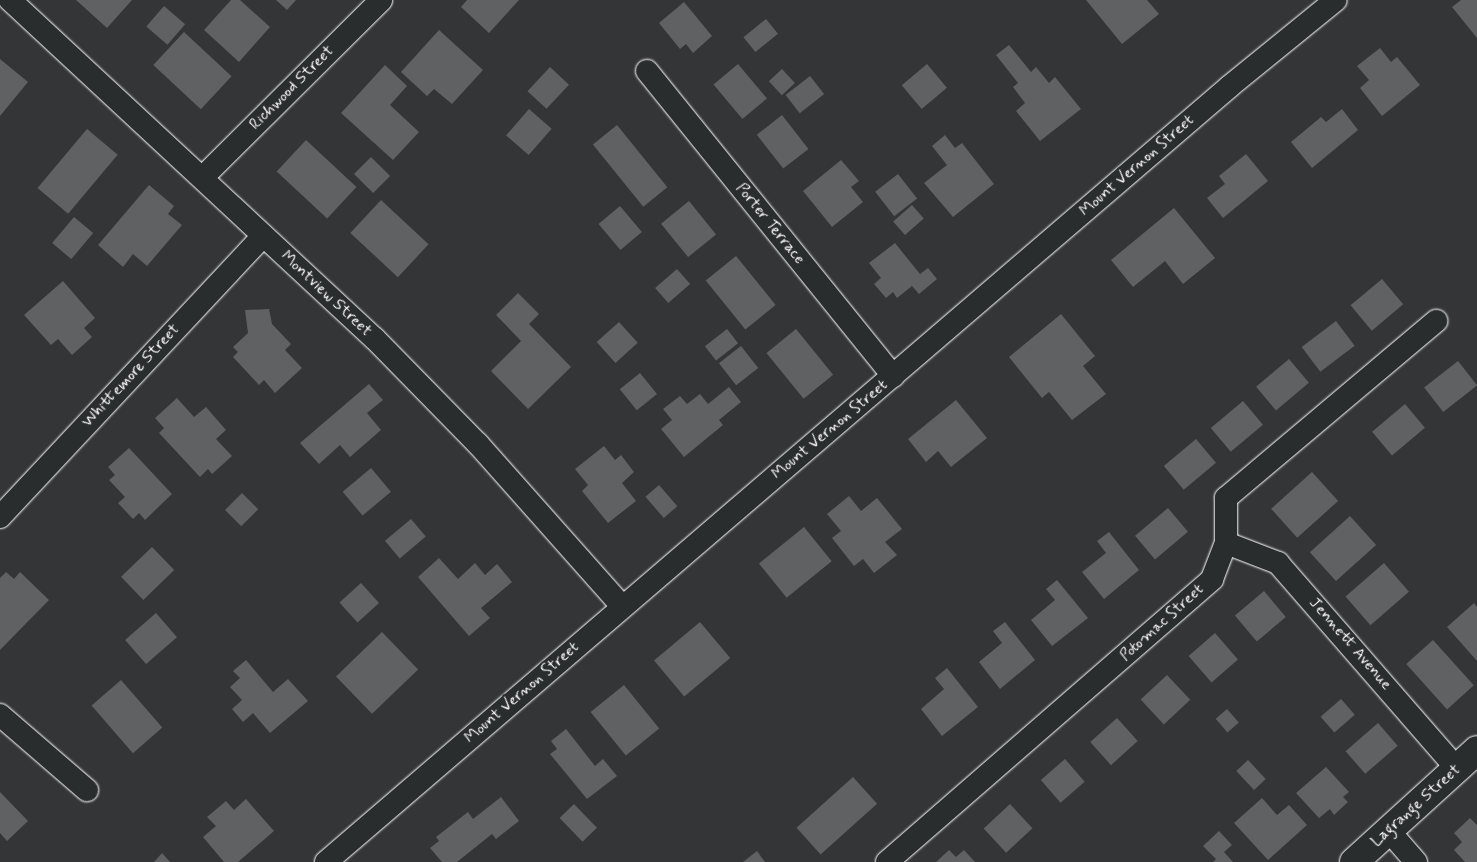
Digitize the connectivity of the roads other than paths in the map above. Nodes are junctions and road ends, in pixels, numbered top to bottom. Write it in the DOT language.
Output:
graph roads {
  1 [pos="10,0"];
  2 [pos="381,0"];
  3 [pos="1336,0"];
  4 [pos="647,71"];
  5 [pos="203,177"];
  6 [pos="263,236"];
  7 [pos="1436,321"];
  8 [pos="893,376"];
  9 [pos="0,517"];
  10 [pos="1226,543"];
  11 [pos="622,606"];
  12 [pos="0,715"];
  13 [pos="1477,750"];
  14 [pos="1456,769"];
  15 [pos="87,790"];
  16 [pos="1389,831"];
  17 [pos="326,862"];
  18 [pos="887,862"];
  19 [pos="1354,862"];
  20 [pos="1416,862"];
  1 -- 5 [label="street, Montview Street"];
  2 -- 5 [label="street, Richwood Street"];
  3 -- 8 [label="street, Mount Vernon Street"];
  4 -- 8 [label="street, Porter Terrace"];
  5 -- 6 [label="street, Montview Street"];
  6 -- 9 [label="street, Whittemore Street"];
  6 -- 11 [label="street, Montview Street"];
  7 -- 10 [label="street, Potomac Street"];
  8 -- 11 [label="street, Mount Vernon Street"];
  10 -- 14 [label="street, Jennett Avenue"];
  10 -- 18 [label="street, Potomac Street"];
  11 -- 17 [label="street, Mount Vernon Street"];
  12 -- 15 [label="street"];
  13 -- 14 [label="main road, Lagrange Street"];
  14 -- 16 [label="main road, Lagrange Street"];
  16 -- 19 [label="main road, Lagrange Street"];
  16 -- 20 [label="street"];
}
